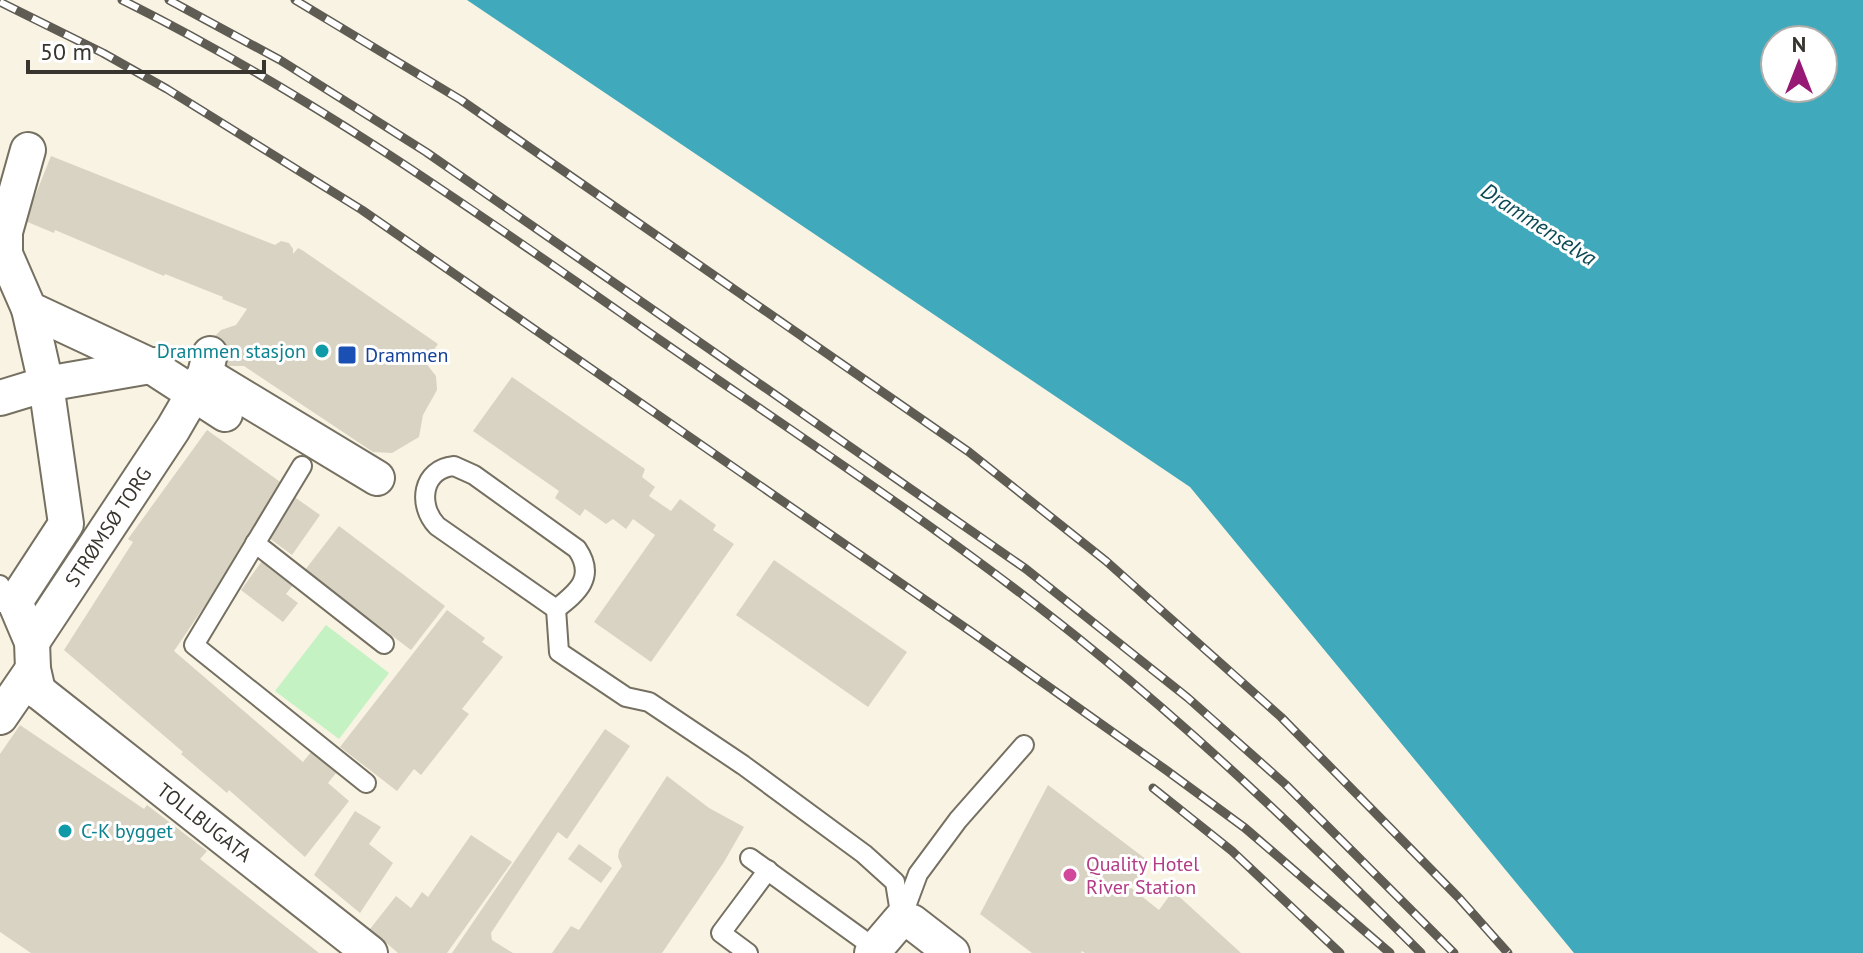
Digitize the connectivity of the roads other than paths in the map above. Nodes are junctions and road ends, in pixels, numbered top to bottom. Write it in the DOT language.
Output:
graph roads {
  1 [pos="28,150"];
  2 [pos="2,254"];
  3 [pos="29,309"];
  4 [pos="151,366"];
  5 [pos="46,384"];
  6 [pos="215,386"];
  7 [pos="0,398"];
  8 [pos="317,446"];
  9 [pos="377,478"];
  10 [pos="255,543"];
  11 [pos="0,585"];
  12 [pos="0,603"];
  13 [pos="556,609"];
  14 [pos="384,644"];
  15 [pos="20,686"];
  16 [pos="1024,745"];
  17 [pos="366,783"];
  18 [pos="750,858"];
  19 [pos="768,870"];
  20 [pos="901,919"];
  21 [pos="357,942"];
  22 [pos="874,951"];
  23 [pos="748,953"];
  24 [pos="952,953"];
  1 -- 2 [label="street, STRØMSØ TORG"];
  2 -- 3 [label="street, STRØMSØ TORG"];
  3 -- 4 [label="street"];
  3 -- 5 [label="street, STRØMSØ TORG"];
  4 -- 5 [label="street"];
  4 -- 6 [label="street"];
  5 -- 7 [label="street"];
  5 -- 15 [label="street, STRØMSØ TORG"];
  6 -- 8 [label="street"];
  6 -- 15 [label="street, STRØMSØ TORG"];
  8 -- 9 [label="street"];
  8 -- 10 [label="lane"];
  10 -- 14 [label="lane"];
  10 -- 17 [label="lane"];
  11 -- 12 [label="lane"];
  13 -- 13 [label="lane"];
  13 -- 20 [label="lane"];
  15 -- 21 [label="street, TOLLBUGATA"];
  16 -- 20 [label="lane"];
  18 -- 19 [label="lane"];
  19 -- 22 [label="lane"];
  19 -- 23 [label="lane"];
  20 -- 22 [label="street"];
  20 -- 24 [label="street"];
}
